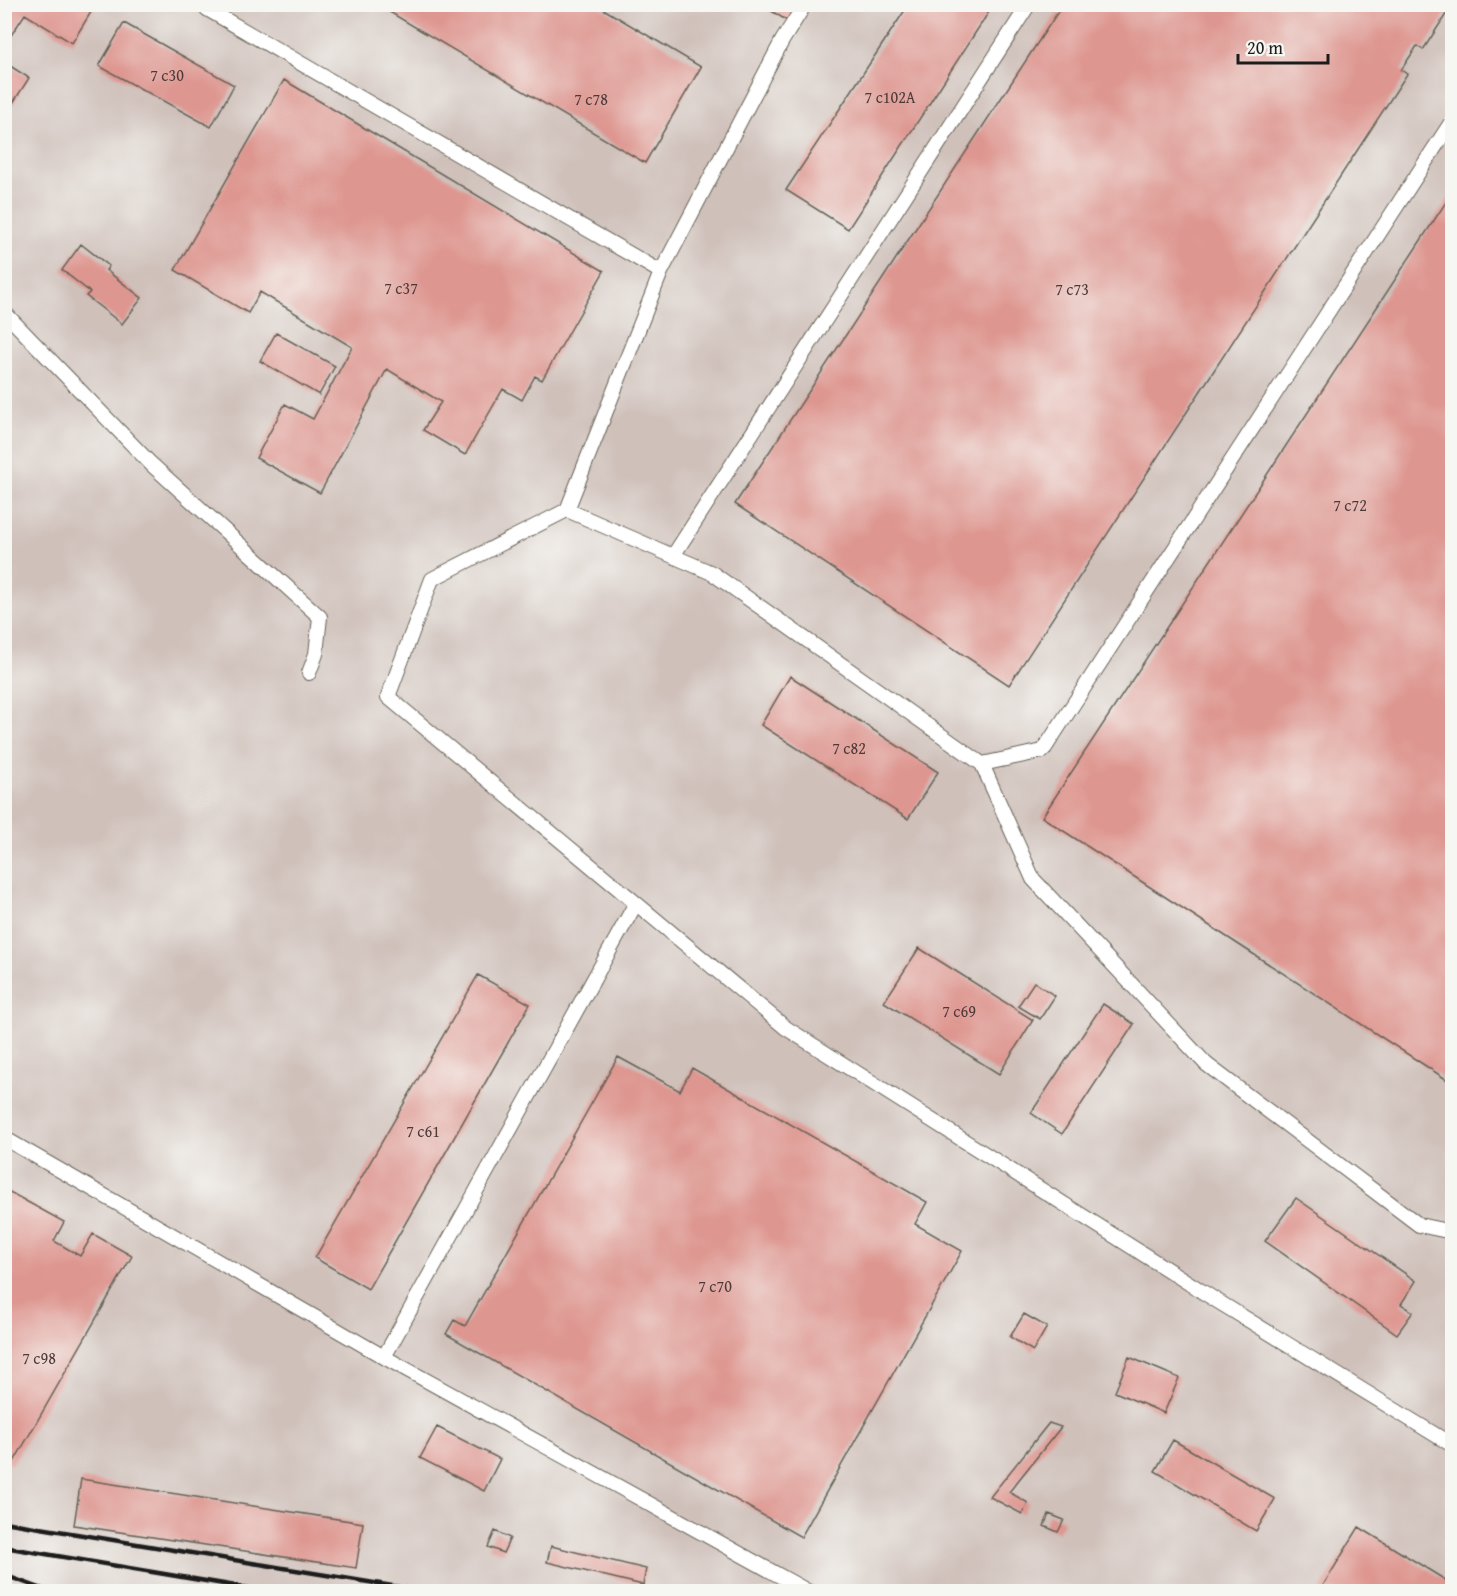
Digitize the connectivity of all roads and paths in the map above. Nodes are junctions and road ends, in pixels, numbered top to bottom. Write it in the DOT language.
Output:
graph roads {
  1 [pos="205,4"];
  2 [pos="805,4"];
  3 [pos="1029,4"];
  4 [pos="1452,121"];
  5 [pos="661,272"];
  6 [pos="4,312"];
  7 [pos="567,510"];
  8 [pos="673,556"];
  9 [pos="309,673"];
  10 [pos="982,764"];
  11 [pos="636,903"];
  12 [pos="4,1138"];
  13 [pos="1452,1232"];
  14 [pos="384,1357"];
  15 [pos="1452,1445"];
  16 [pos="809,1592"];
  1 -- 5 [label="lane"];
  2 -- 5 [label="lane"];
  3 -- 8 [label="lane"];
  4 -- 10 [label="lane"];
  5 -- 7 [label="lane"];
  6 -- 9 [label="lane"];
  7 -- 8 [label="lane"];
  7 -- 11 [label="lane"];
  8 -- 10 [label="lane"];
  10 -- 13 [label="lane"];
  11 -- 14 [label="lane"];
  11 -- 15 [label="lane"];
  12 -- 14 [label="lane"];
  14 -- 16 [label="lane"];
}
